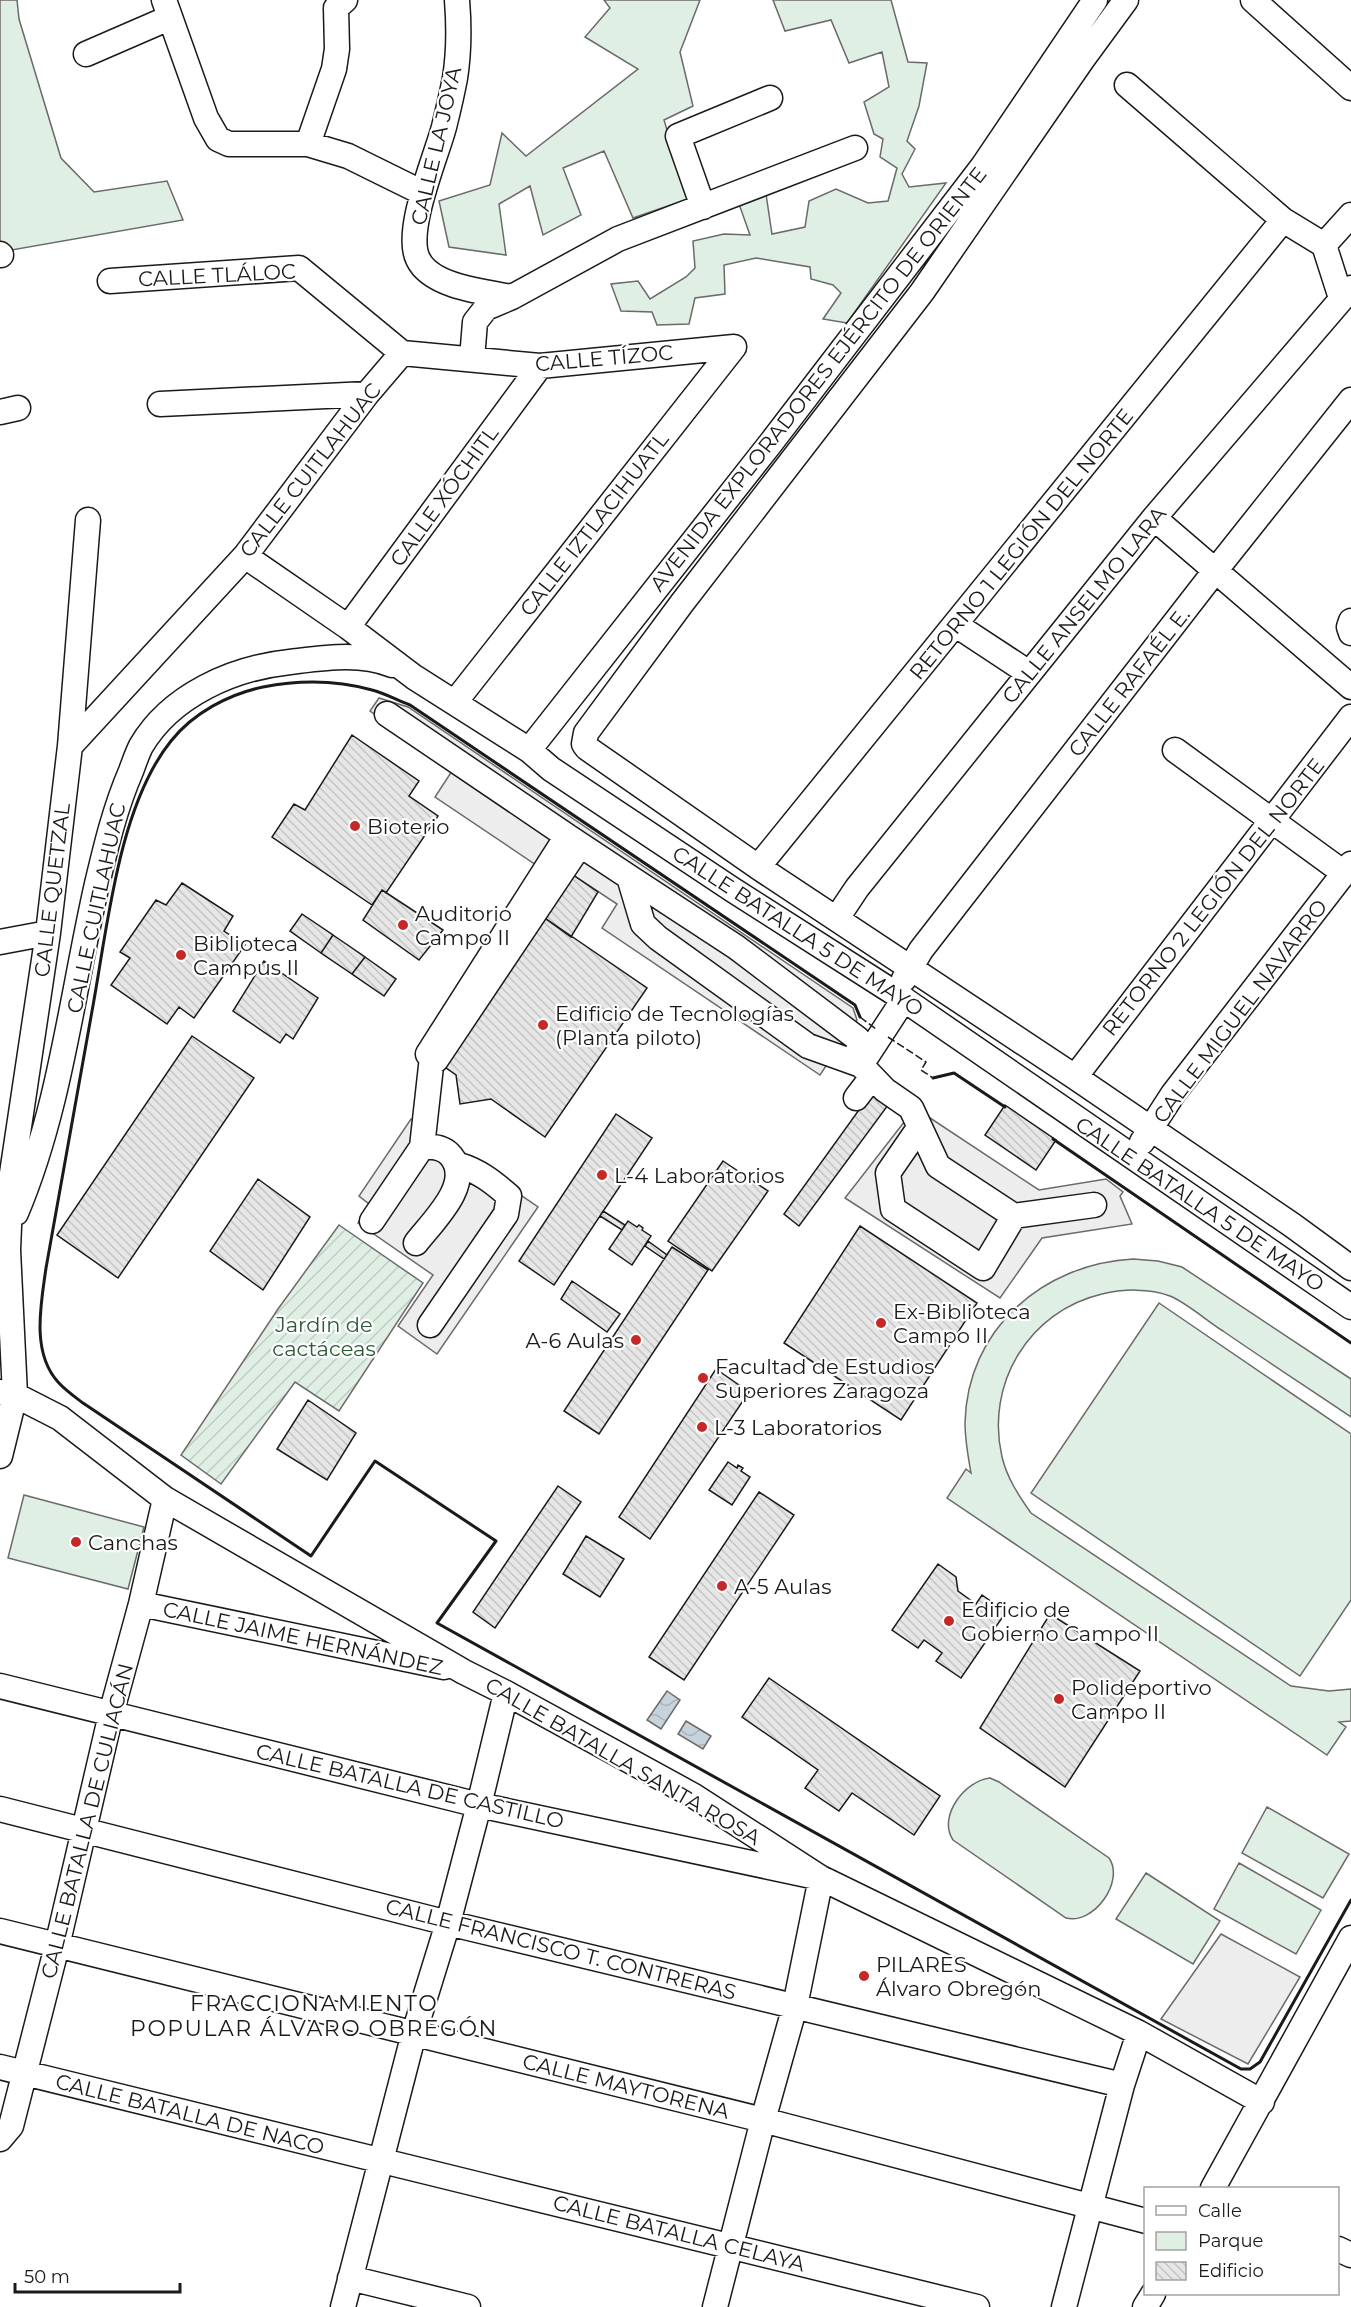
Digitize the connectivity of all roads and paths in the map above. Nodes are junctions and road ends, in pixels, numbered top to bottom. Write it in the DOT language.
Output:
graph roads {
  1 [pos="457,0"];
  2 [pos="1126,0"];
  3 [pos="1253,0"];
  4 [pos="1092,2"];
  5 [pos="339,3"];
  6 [pos="166,9"];
  7 [pos="86,54"];
  8 [pos="1127,85"];
  9 [pos="1351,88"];
  10 [pos="770,98"];
  11 [pos="308,144"];
  12 [pos="855,148"];
  13 [pos="992,173"];
  14 [pos="423,193"];
  15 [pos="703,207"];
  16 [pos="1351,215"];
  17 [pos="1283,220"];
  18 [pos="1324,245"];
  19 [pos="110,281"];
  20 [pos="1346,293"];
  21 [pos="512,297"];
  22 [pos="734,347"];
  23 [pos="402,353"];
  24 [pos="472,359"];
  25 [pos="540,366"];
  26 [pos="367,394"];
  27 [pos="1351,400"];
  28 [pos="160,404"];
  29 [pos="1154,518"];
  30 [pos="88,520"];
  31 [pos="245,556"];
  32 [pos="1215,571"];
  33 [pos="1351,621"];
  34 [pos="956,625"];
  35 [pos="348,627"];
  36 [pos="1351,633"];
  37 [pos="1029,673"];
  38 [pos="414,677"];
  39 [pos="1351,687"];
  40 [pos="455,702"];
  41 [pos="387,714"];
  42 [pos="1351,717"];
  43 [pos="586,734"];
  44 [pos="70,746"];
  45 [pos="529,750"];
  46 [pos="1174,750"];
  47 [pos="1271,822"];
  48 [pos="573,841"];
  49 [pos="758,867"];
  50 [pos="1348,869"];
  51 [pos="629,877"];
  52 [pos="837,918"];
  53 [pos="48,933"];
  54 [pos="0,942"];
  55 [pos="911,967"];
  56 [pos="900,996"];
  57 [pos="867,1071"];
  58 [pos="1075,1077"];
  59 [pos="856,1098"];
  60 [pos="919,1128"];
  61 [pos="1151,1130"];
  62 [pos="422,1147"];
  63 [pos="1131,1157"];
  64 [pos="459,1165"];
  65 [pos="1094,1204"];
  66 [pos="1014,1216"];
  67 [pos="372,1221"];
  68 [pos="1292,1225"];
  69 [pos="6,1243"];
  70 [pos="416,1243"];
  71 [pos="1275,1254"];
  72 [pos="1351,1268"];
  73 [pos="1351,1307"];
  74 [pos="430,1325"];
  75 [pos="8,1394"];
  76 [pos="0,1456"];
  77 [pos="165,1498"];
  78 [pos="141,1604"];
  79 [pos="464,1672"];
  80 [pos="0,1686"];
  81 [pos="506,1693"];
  82 [pos="111,1714"];
  83 [pos="479,1805"];
  84 [pos="0,1809"];
  85 [pos="84,1831"];
  86 [pos="821,1878"];
  87 [pos="448,1923"];
  88 [pos="0,1931"];
  89 [pos="1351,1938"];
  90 [pos="57,1946"];
  91 [pos="1341,1979"];
  92 [pos="795,2006"];
  93 [pos="414,2033"];
  94 [pos="1139,2033"];
  95 [pos="11,2070"];
  96 [pos="1122,2085"];
  97 [pos="1262,2102"];
  98 [pos="763,2120"];
  99 [pos="0,2139"];
  100 [pos="380,2161"];
  101 [pos="1214,2187"];
  102 [pos="1092,2205"];
  103 [pos="1144,2220"];
  104 [pos="730,2244"];
  105 [pos="350,2278"];
  106 [pos="343,2307"];
  107 [pos="468,2307"];
  108 [pos="715,2307"];
  109 [pos="977,2307"];
  110 [pos="1064,2307"];
  1 -- 14 [label="street, CALLE LA JOYA"];
  2 -- 13 [label="street, AVENIDA EXPLORADORES EJÉRCITO DE ORIENTE"];
  3 -- 9 [label="street"];
  4 -- 13 [label="street, AVENIDA EXPLORADORES EJÉRCITO DE ORIENTE"];
  5 -- 11 [label="street"];
  6 -- 7 [label="street"];
  6 -- 11 [label="street"];
  8 -- 17 [label="street"];
  10 -- 15 [label="street"];
  11 -- 14 [label="street"];
  12 -- 15 [label="street"];
  13 -- 43 [label="street, AVENIDA EXPLORADORES EJÉRCITO DE ORIENTE"];
  13 -- 45 [label="street, AVENIDA EXPLORADORES EJÉRCITO DE ORIENTE"];
  14 -- 21 [label="street, CALLE LA JOYA"];
  15 -- 21 [label="street"];
  16 -- 18 [label="street"];
  17 -- 18 [label="street"];
  17 -- 34 [label="street, RETORNO 1 LEGIÓN DEL NORTE"];
  18 -- 20 [label="street"];
  19 -- 23 [label="street, CALLE TLÁLOC"];
  20 -- 29 [label="street, CALLE ANSELMO LARA"];
  21 -- 24 [label="street"];
  22 -- 25 [label="street, CALLE TÍZOC"];
  22 -- 40 [label="street, CALLE IZTLACIHUATL"];
  23 -- 24 [label="street, CALLE TÍZOC"];
  23 -- 26 [label="street, CALLE CUITLAHUAC"];
  24 -- 25 [label="street, CALLE TÍZOC"];
  25 -- 35 [label="street, CALLE XÓCHITL"];
  26 -- 28 [label="street"];
  26 -- 31 [label="street, CALLE CUITLAHUAC"];
  27 -- 32 [label="street, CALLE RAFAÉL E."];
  29 -- 32 [label="street"];
  29 -- 37 [label="street, CALLE ANSELMO LARA"];
  30 -- 44 [label="street, CALLE QUETZAL"];
  31 -- 35 [label="street, CALLE BATALLA 5 DE MAYO"];
  31 -- 44 [label="street, CALLE CUITLAHUAC"];
  32 -- 39 [label="street"];
  32 -- 55 [label="street, CALLE RAFAÉL E."];
  33 -- 36 [label="street"];
  34 -- 37 [label="street"];
  34 -- 49 [label="street, RETORNO 1 LEGIÓN DEL NORTE"];
  35 -- 38 [label="street, CALLE BATALLA 5 DE MAYO"];
  37 -- 52 [label="street, CALLE ANSELMO LARA"];
  38 -- 40 [label="street, CALLE BATALLA 5 DE MAYO"];
  38 -- 69 [label="street, CALLE CUITLAHUAC"];
  40 -- 45 [label="street, CALLE BATALLA 5 DE MAYO"];
  41 -- 48 [label="street"];
  42 -- 47 [label="street, RETORNO 2 LEGIÓN DEL NORTE"];
  43 -- 49 [label="street, CALLE BATALLA 5 DE MAYO"];
  44 -- 53 [label="street, CALLE QUETZAL"];
  45 -- 56 [label="street, CALLE BATALLA 5 DE MAYO"];
  46 -- 47 [label="street"];
  47 -- 50 [label="street"];
  47 -- 58 [label="street, RETORNO 2 LEGIÓN DEL NORTE"];
  48 -- 51 [label="street"];
  48 -- 62 [label="street"];
  49 -- 52 [label="street, CALLE BATALLA 5 DE MAYO"];
  50 -- 61 [label="street, CALLE MIGUEL NAVARRO"];
  51 -- 57 [label="street"];
  51 -- 57 [label="street"];
  52 -- 55 [label="street, CALLE BATALLA 5 DE MAYO"];
  53 -- 54 [label="street"];
  53 -- 69 [label="street, CALLE QUETZAL"];
  55 -- 56 [label="street, CALLE RAFAÉL E."];
  55 -- 58 [label="street, CALLE BATALLA 5 DE MAYO"];
  56 -- 57 [label="street, CALLE RAFAÉL E."];
  56 -- 63 [label="street, CALLE BATALLA 5 DE MAYO"];
  57 -- 59 [label="street, CALLE RAFAÉL E."];
  57 -- 60 [label="street"];
  58 -- 61 [label="street, CALLE BATALLA 5 DE MAYO"];
  60 -- 66 [label="street"];
  60 -- 66 [label="street"];
  61 -- 63 [label="street, CALLE MIGUEL NAVARRO"];
  61 -- 68 [label="street, CALLE BATALLA 5 DE MAYO"];
  62 -- 64 [label="street"];
  62 -- 67 [label="street"];
  63 -- 71 [label="street, CALLE BATALLA 5 DE MAYO"];
  64 -- 70 [label="street"];
  64 -- 74 [label="street"];
  65 -- 66 [label="street"];
  68 -- 71 [label="street"];
  68 -- 72 [label="street, CALLE BATALLA 5 DE MAYO"];
  69 -- 75 [label="street, CALLE QUETZAL"];
  71 -- 73 [label="street, CALLE BATALLA 5 DE MAYO"];
  75 -- 76 [label="street, CALLE QUETZAL"];
  75 -- 77 [label="street, CALLE BATALLA SANTA ROSA"];
  77 -- 78 [label="street, CALLE BATALLA DE CULIACÁN"];
  77 -- 79 [label="street, CALLE BATALLA SANTA ROSA"];
  78 -- 79 [label="street, CALLE JAIME HERNÁNDEZ"];
  78 -- 82 [label="street, CALLE BATALLA DE CULIACÁN"];
  79 -- 81 [label="street, CALLE BATALLA SANTA ROSA"];
  80 -- 82 [label="street, CALLE BATALLA DE CASTILLO"];
  81 -- 83 [label="street"];
  81 -- 86 [label="street, CALLE BATALLA SANTA ROSA"];
  82 -- 83 [label="street, CALLE BATALLA DE CASTILLO"];
  82 -- 85 [label="street, CALLE BATALLA DE CULIACÁN"];
  83 -- 86 [label="street, CALLE BATALLA DE CASTILLO"];
  83 -- 87 [label="street"];
  84 -- 85 [label="street, CALLE FRANCISCO T. CONTRERAS"];
  85 -- 87 [label="street, CALLE FRANCISCO T. CONTRERAS"];
  85 -- 90 [label="street, CALLE BATALLA DE CULIACÁN"];
  86 -- 92 [label="street"];
  86 -- 94 [label="street, CALLE BATALLA SANTA ROSA"];
  87 -- 92 [label="street, CALLE FRANCISCO T. CONTRERAS"];
  87 -- 93 [label="street"];
  88 -- 90 [label="street, CALLE MAYTORENA"];
  89 -- 91 [label="street"];
  90 -- 93 [label="street, CALLE MAYTORENA"];
  90 -- 95 [label="street, CALLE BATALLA DE CULIACÁN"];
  91 -- 97 [label="street"];
  92 -- 96 [label="street, CALLE FRANCISCO T. CONTRERAS"];
  92 -- 98 [label="street"];
  93 -- 98 [label="street, CALLE MAYTORENA"];
  93 -- 100 [label="street"];
  94 -- 96 [label="street"];
  94 -- 97 [label="street, CALLE BATALLA SANTA ROSA"];
  95 -- 99 [label="street, CALLE BATALLA DE CULIACÁN"];
  95 -- 100 [label="street, CALLE BATALLA DE NACO"];
  96 -- 102 [label="street"];
  97 -- 101 [label="street"];
  98 -- 102 [label="street, CALLE MAYTORENA"];
  98 -- 104 [label="street"];
  100 -- 104 [label="street, CALLE BATALLA CELAYA"];
  100 -- 105 [label="street"];
  102 -- 103 [label="street, CALLE MAYTORENA"];
  102 -- 110 [label="street"];
  104 -- 108 [label="street"];
  104 -- 109 [label="street, CALLE BATALLA CELAYA"];
  105 -- 106 [label="street"];
  105 -- 107 [label="street"];
}
